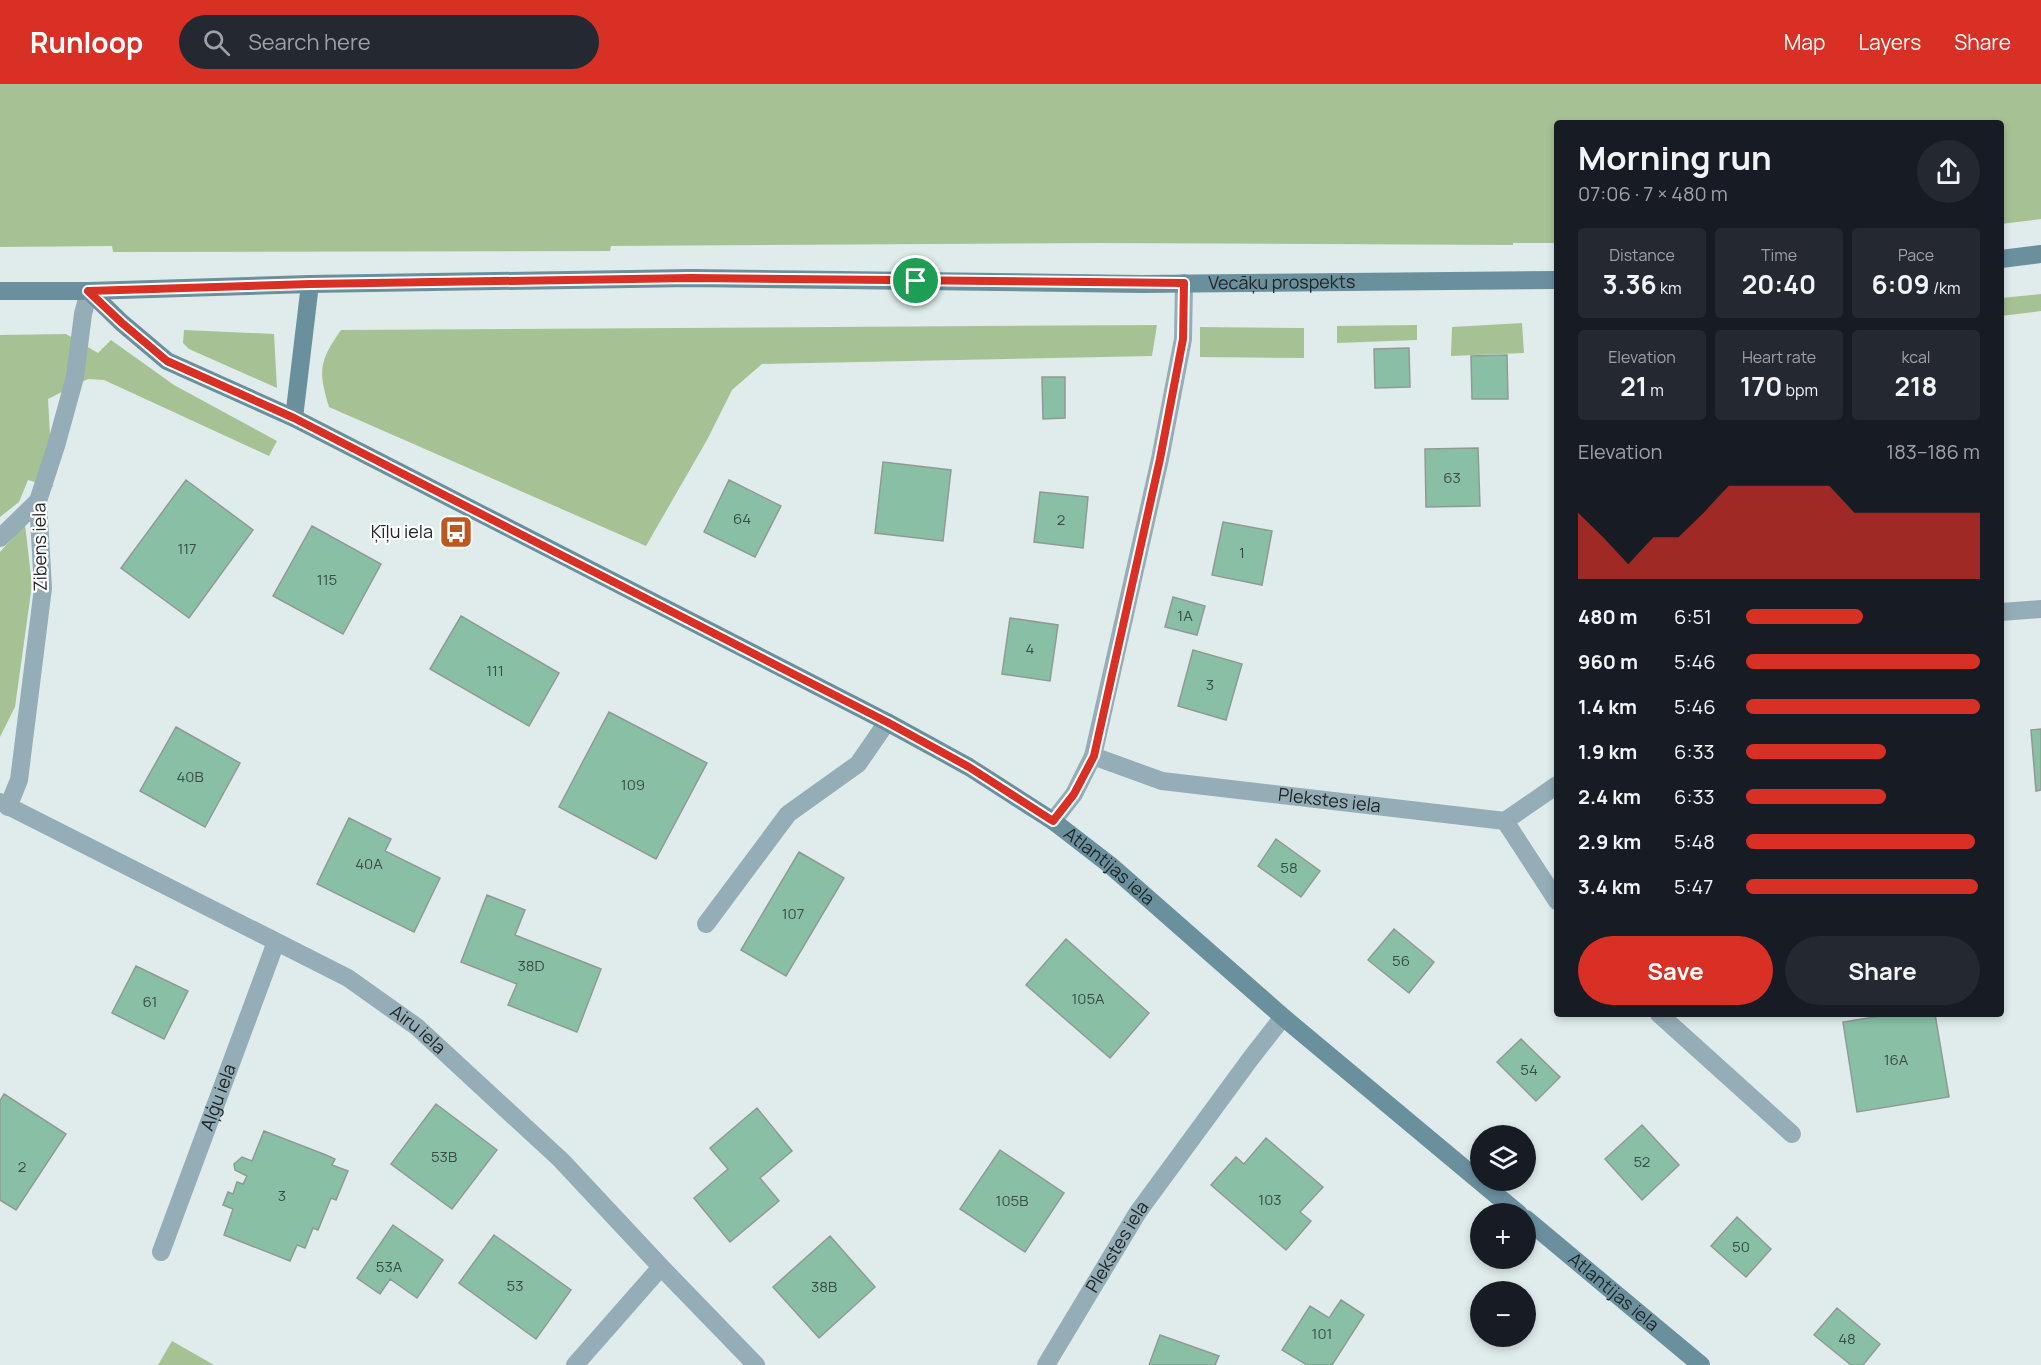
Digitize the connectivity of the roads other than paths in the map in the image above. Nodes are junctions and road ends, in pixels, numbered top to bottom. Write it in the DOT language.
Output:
graph roads {
  1 [pos="2041,254"];
  2 [pos="2004,259"];
  3 [pos="1554,280"];
  4 [pos="1184,283"];
  5 [pos="310,284"];
  6 [pos="0,291"];
  7 [pos="88,291"];
  8 [pos="294,418"];
  9 [pos="38,501"];
  10 [pos="0,538"];
  11 [pos="2041,609"];
  12 [pos="2004,612"];
  13 [pos="887,722"];
  14 [pos="1094,756"];
  15 [pos="1554,787"];
  16 [pos="4,805"];
  17 [pos="1053,821"];
  18 [pos="1505,821"];
  19 [pos="1554,897"];
  20 [pos="706,924"];
  21 [pos="276,942"];
  22 [pos="1283,1017"];
  23 [pos="1662,1017"];
  24 [pos="1792,1134"];
  25 [pos="1506,1203"];
  26 [pos="1536,1227"];
  27 [pos="161,1251"];
  28 [pos="660,1267"];
  29 [pos="575,1365"];
  30 [pos="756,1365"];
  31 [pos="1046,1365"];
  32 [pos="1701,1365"];
  1 -- 2 [label="main road"];
  3 -- 4 [label="main road, Vecāķu prospekts"];
  4 -- 5 [label="main road, Vecāķu prospekts"];
  4 -- 14 [label="street"];
  5 -- 7 [label="main road, Vecāķu prospekts"];
  5 -- 8 [label="main road"];
  6 -- 7 [label="main road, Vecāķu prospekts"];
  7 -- 8 [label="main road, Atlantijas iela"];
  7 -- 9 [label="street, Zibens iela"];
  8 -- 13 [label="main road, Atlantijas iela"];
  9 -- 10 [label="street"];
  9 -- 16 [label="street, Zibens iela"];
  11 -- 12 [label="street"];
  13 -- 17 [label="main road, Atlantijas iela"];
  13 -- 20 [label="street"];
  14 -- 17 [label="street"];
  14 -- 18 [label="street, Plekstes iela"];
  15 -- 18 [label="street"];
  16 -- 21 [label="street, Airu iela"];
  17 -- 22 [label="main road, Atlantijas iela"];
  18 -- 19 [label="street"];
  21 -- 27 [label="street, Aļģu iela"];
  21 -- 28 [label="street, Airu iela"];
  22 -- 25 [label="main road, Atlantijas iela"];
  22 -- 31 [label="street, Plekstes iela"];
  23 -- 24 [label="street"];
  26 -- 32 [label="main road, Atlantijas iela"];
  28 -- 29 [label="street"];
  28 -- 30 [label="street, Airu iela"];
}
